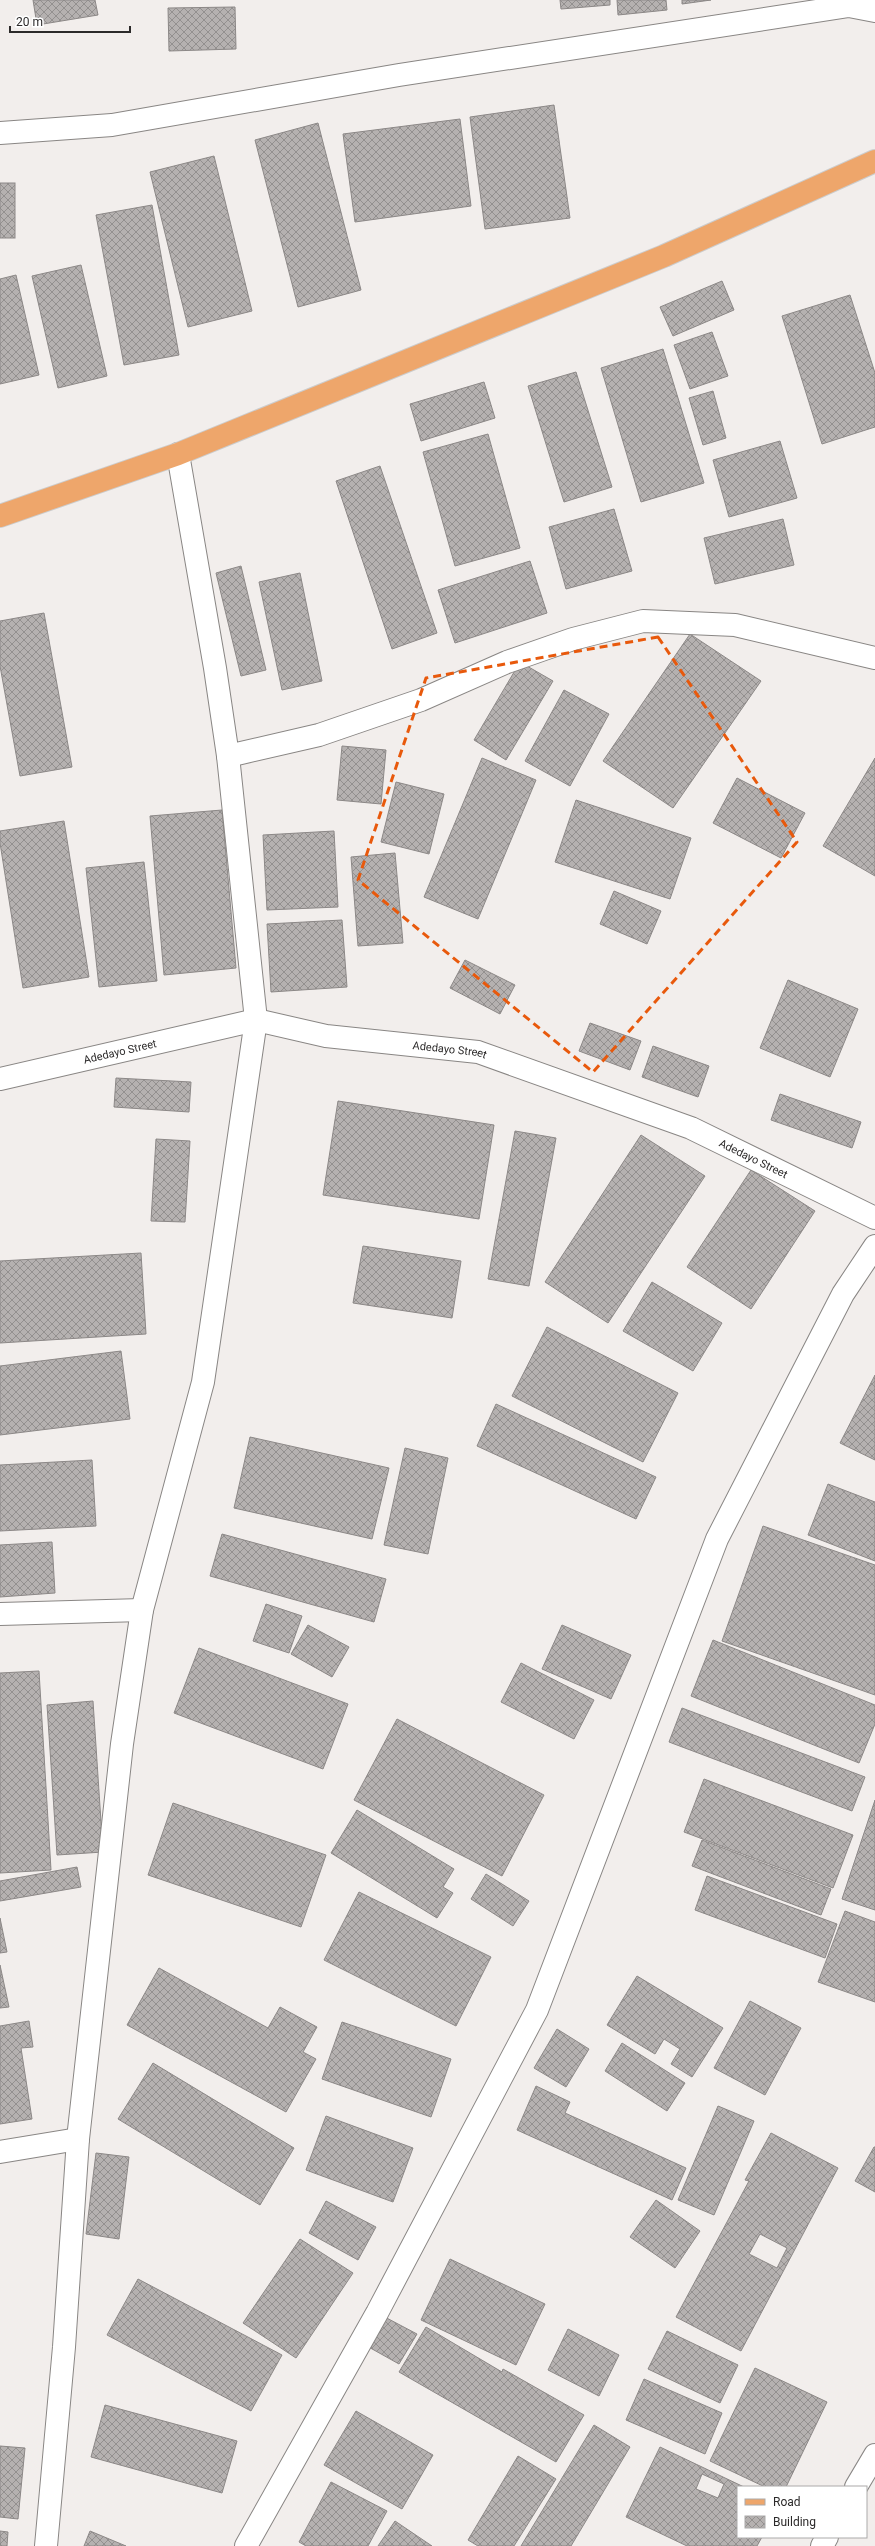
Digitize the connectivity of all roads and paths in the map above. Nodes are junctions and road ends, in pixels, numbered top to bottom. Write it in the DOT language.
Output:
graph roads {
  1 [pos="848,3"];
  2 [pos="875,11"];
  3 [pos="0,133"];
  4 [pos="875,161"];
  5 [pos="178,454"];
  6 [pos="0,516"];
  7 [pos="875,658"];
  8 [pos="228,756"];
  9 [pos="256,1020"];
  10 [pos="0,1079"];
  11 [pos="875,1218"];
  12 [pos="875,1246"];
  13 [pos="142,1610"];
  14 [pos="0,1614"];
  15 [pos="78,2139"];
  16 [pos="0,2152"];
  17 [pos="875,2455"];
  18 [pos="857,2486"];
  19 [pos="46,2546"];
  20 [pos="246,2546"];
  1 -- 2 [label="street"];
  1 -- 3 [label="street"];
  4 -- 5 [label="main road"];
  5 -- 6 [label="main road"];
  5 -- 8 [label="street"];
  7 -- 8 [label="street"];
  8 -- 9 [label="street"];
  9 -- 10 [label="street, Adedayo Street"];
  9 -- 11 [label="street, Adedayo Street"];
  9 -- 13 [label="street"];
  12 -- 20 [label="street"];
  13 -- 14 [label="street"];
  13 -- 15 [label="street"];
  15 -- 16 [label="street"];
  15 -- 19 [label="street"];
  17 -- 18 [label="street"];
}
